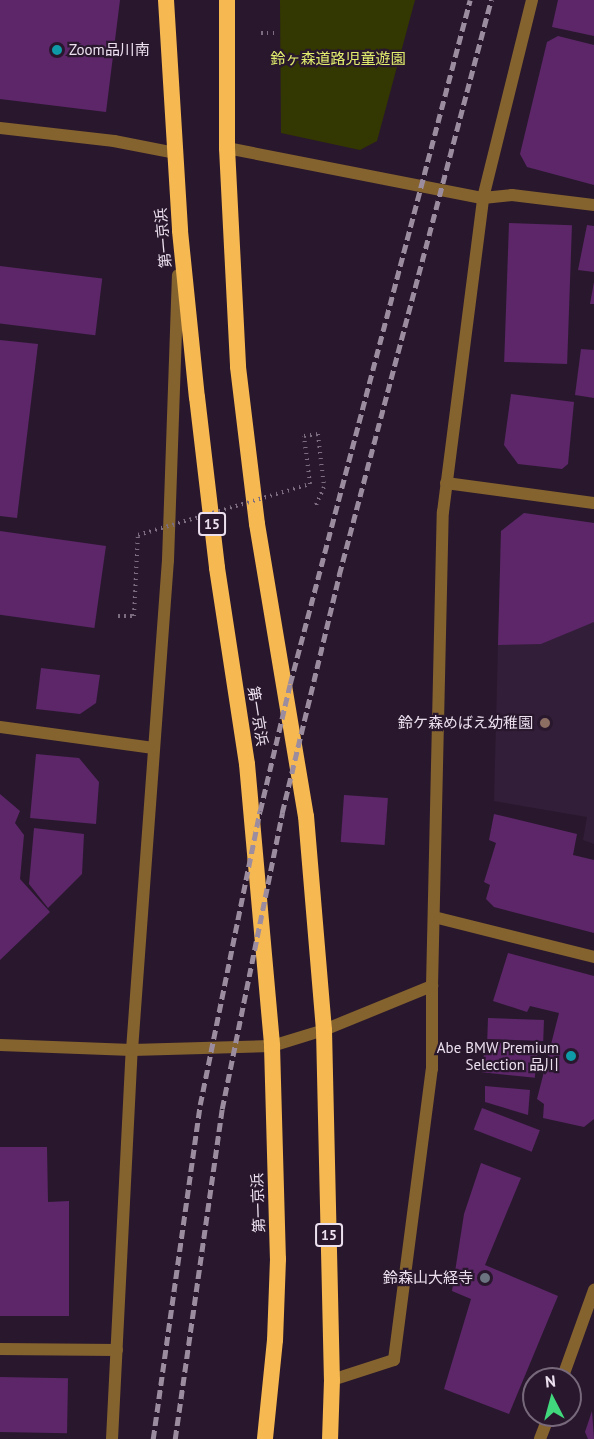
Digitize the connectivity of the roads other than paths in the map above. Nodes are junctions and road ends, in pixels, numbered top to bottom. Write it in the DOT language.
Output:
graph roads {
  1 [pos="166,0"];
  2 [pos="227,0"];
  3 [pos="532,0"];
  4 [pos="0,128"];
  5 [pos="227,148"];
  6 [pos="175,153"];
  7 [pos="483,198"];
  8 [pos="594,205"];
  9 [pos="180,231"];
  10 [pos="446,483"];
  11 [pos="594,503"];
  12 [pos="0,727"];
  13 [pos="154,748"];
  14 [pos="434,917"];
  15 [pos="594,957"];
  16 [pos="432,986"];
  17 [pos="324,1030"];
  18 [pos="0,1045"];
  19 [pos="272,1046"];
  20 [pos="132,1050"];
  21 [pos="594,1290"];
  22 [pos="0,1349"];
  23 [pos="117,1350"];
  24 [pos="566,1367"];
  25 [pos="332,1380"];
  26 [pos="112,1439"];
  27 [pos="264,1439"];
  28 [pos="330,1439"];
  1 -- 6 [label="highway, 第一京浜 / 15"];
  2 -- 5 [label="highway, 第一京浜 / 15"];
  3 -- 7 [label="street"];
  4 -- 6 [label="street"];
  5 -- 7 [label="street"];
  5 -- 17 [label="highway, 第一京浜 / 15"];
  6 -- 9 [label="highway, 第一京浜 / 15"];
  7 -- 8 [label="street"];
  7 -- 10 [label="street"];
  9 -- 13 [label="street"];
  9 -- 19 [label="highway, 第一京浜 / 15"];
  10 -- 11 [label="street"];
  10 -- 14 [label="street"];
  12 -- 13 [label="street"];
  13 -- 20 [label="street"];
  14 -- 15 [label="street"];
  14 -- 16 [label="street"];
  16 -- 17 [label="street"];
  16 -- 25 [label="street"];
  17 -- 19 [label="street"];
  17 -- 25 [label="highway, 第一京浜 / 15"];
  18 -- 20 [label="street"];
  19 -- 20 [label="street"];
  19 -- 27 [label="highway, 第一京浜 / 15"];
  20 -- 23 [label="street"];
  21 -- 24 [label="street"];
  22 -- 23 [label="street"];
  23 -- 26 [label="street"];
  25 -- 28 [label="highway, 第一京浜 / 15"];
}
